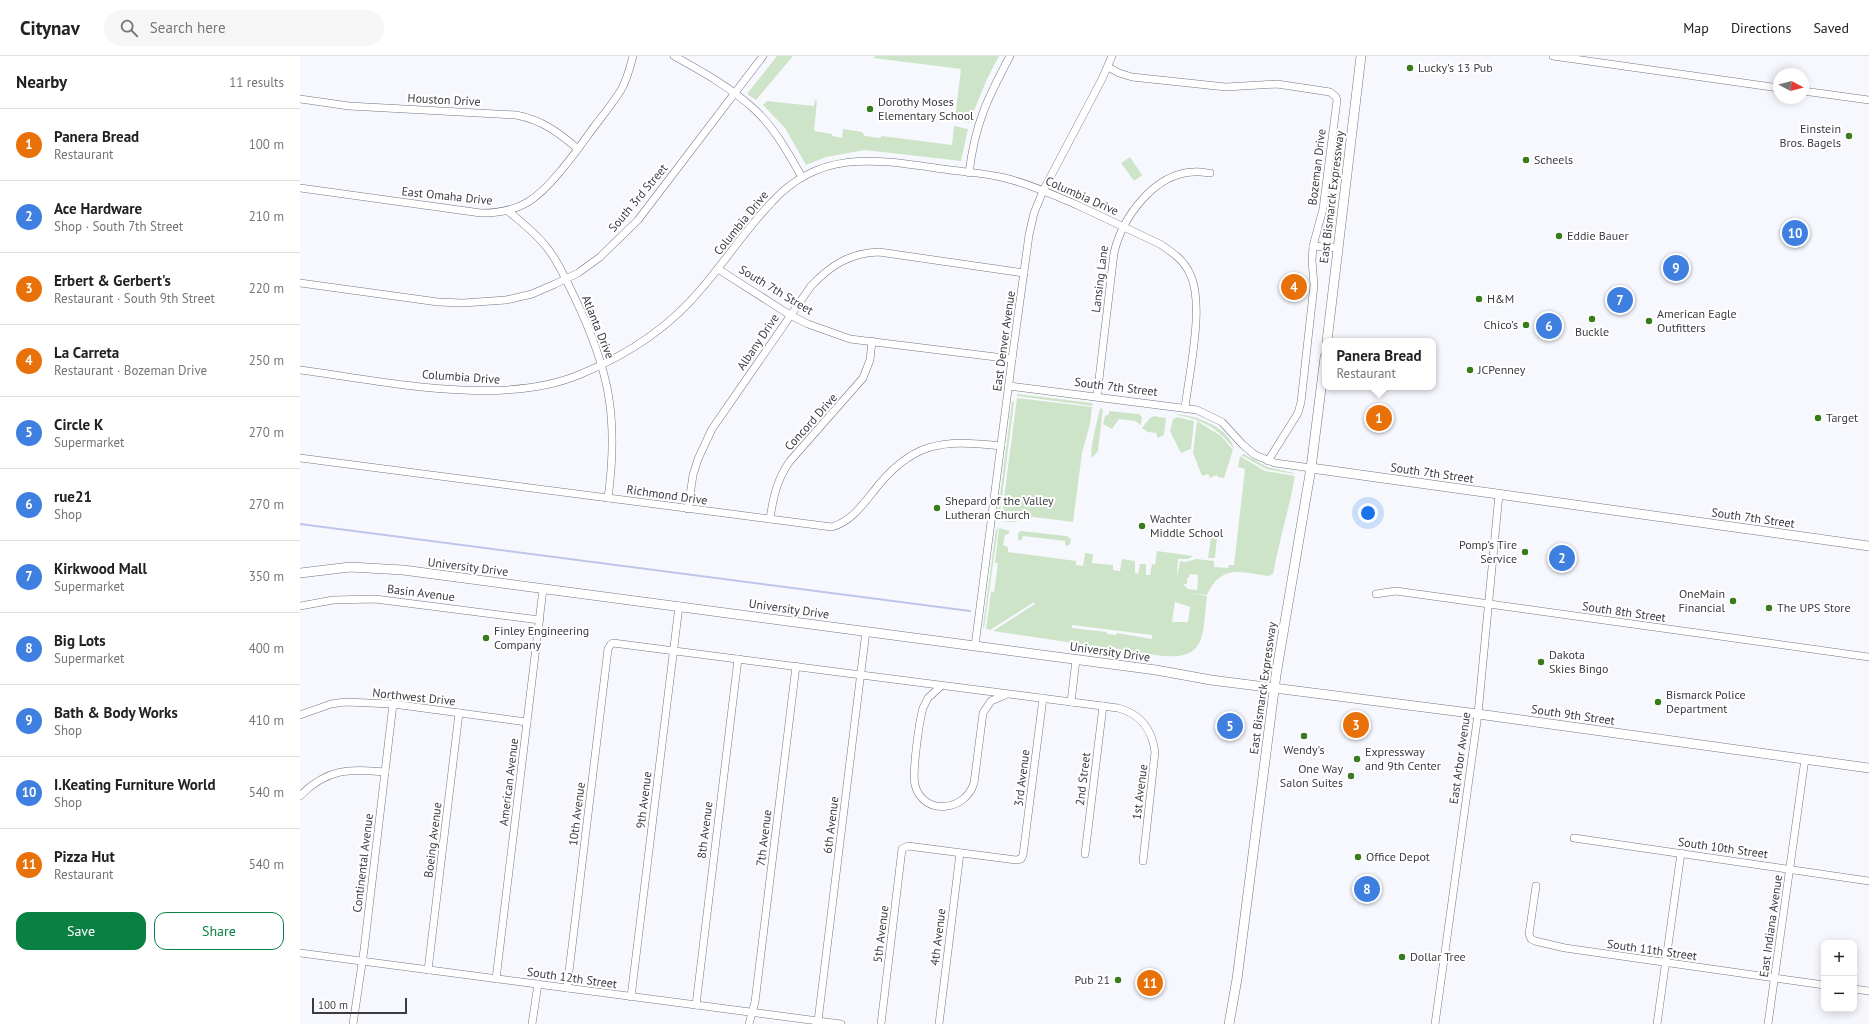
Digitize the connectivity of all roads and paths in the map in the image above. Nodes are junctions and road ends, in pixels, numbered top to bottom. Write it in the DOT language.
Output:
graph roads {
  1 [pos="633,56"];
  2 [pos="674,56"];
  3 [pos="763,56"];
  4 [pos="1010,56"];
  5 [pos="1112,56"];
  6 [pos="1362,56"];
  7 [pos="1557,56"];
  8 [pos="1108,67"];
  9 [pos="1773,87"];
  10 [pos="1809,92"];
  11 [pos="734,94"];
  12 [pos="300,99"];
  13 [pos="1869,100"];
  14 [pos="578,149"];
  15 [pos="969,173"];
  16 [pos="1210,173"];
  17 [pos="802,177"];
  18 [pos="300,188"];
  19 [pos="1043,191"];
  20 [pos="508,211"];
  21 [pos="1123,226"];
  22 [pos="1313,246"];
  23 [pos="1338,248"];
  24 [pos="718,269"];
  25 [pos="1024,273"];
  26 [pos="566,279"];
  27 [pos="300,283"];
  28 [pos="790,315"];
  29 [pos="1327,338"];
  30 [pos="872,341"];
  31 [pos="1012,359"];
  32 [pos="602,364"];
  33 [pos="300,370"];
  34 [pos="1322,381"];
  35 [pos="1009,386"];
  36 [pos="1097,396"];
  37 [pos="1185,408"];
  38 [pos="1000,446"];
  39 [pos="300,458"];
  40 [pos="1268,461"];
  41 [pos="1311,468"];
  42 [pos="1499,494"];
  43 [pos="608,498"];
  44 [pos="688,509"];
  45 [pos="770,519"];
  46 [pos="1869,546"];
  47 [pos="300,573"];
  48 [pos="543,589"];
  49 [pos="1376,594"];
  50 [pos="1488,604"];
  51 [pos="300,606"];
  52 [pos="679,606"];
  53 [pos="540,620"];
  54 [pos="866,631"];
  55 [pos="975,646"];
  56 [pos="674,650"];
  57 [pos="1869,657"];
  58 [pos="738,659"];
  59 [pos="1076,660"];
  60 [pos="796,666"];
  61 [pos="861,675"];
  62 [pos="941,686"];
  63 [pos="1274,688"];
  64 [pos="1007,694"];
  65 [pos="1043,698"];
  66 [pos="1071,702"];
  67 [pos="393,704"];
  68 [pos="1103,706"];
  69 [pos="459,713"];
  70 [pos="1478,714"];
  71 [pos="300,715"];
  72 [pos="527,722"];
  73 [pos="1805,759"];
  74 [pos="1869,768"];
  75 [pos="386,772"];
  76 [pos="300,796"];
  77 [pos="1574,838"];
  78 [pos="960,852"];
  79 [pos="1681,853"];
  80 [pos="1085,854"];
  81 [pos="1143,860"];
  82 [pos="1790,869"];
  83 [pos="1869,881"];
  84 [pos="1536,886"];
  85 [pos="300,953"];
  86 [pos="362,961"];
  87 [pos="1666,963"];
  88 [pos="428,970"];
  89 [pos="1775,978"];
  90 [pos="496,979"];
  91 [pos="538,984"];
  92 [pos="1821,985"];
  93 [pos="567,988"];
  94 [pos="1857,989"];
  95 [pos="1869,991"];
  96 [pos="631,997"];
  97 [pos="696,1005"];
  98 [pos="752,1012"];
  99 [pos="818,1021"];
  100 [pos="353,1024"];
  101 [pos="532,1024"];
  102 [pos="749,1024"];
  103 [pos="841,1024"];
  104 [pos="881,1024"];
  105 [pos="939,1024"];
  106 [pos="1229,1024"];
  107 [pos="1434,1024"];
  108 [pos="1657,1024"];
  109 [pos="1768,1024"];
  1 -- 14 [label="street, East Omaha Drive"];
  2 -- 11 [label="street"];
  3 -- 11 [label="street, South 3rd Street"];
  4 -- 15 [label="street"];
  5 -- 8 [label="street, East Denver Avenue"];
  6 -- 23 [label="main road, East Bismarck Expressway"];
  7 -- 9 [label="street"];
  8 -- 19 [label="street, East Denver Avenue"];
  8 -- 22 [label="street, Bozeman Drive"];
  10 -- 13 [label="street"];
  11 -- 17 [label="street"];
  11 -- 26 [label="street, South 3rd Street"];
  12 -- 14 [label="street, Houston Drive"];
  14 -- 20 [label="street, East Omaha Drive"];
  15 -- 17 [label="street, Columbia Drive"];
  15 -- 19 [label="street, Columbia Drive"];
  16 -- 21 [label="street, Lansing Lane"];
  17 -- 24 [label="street, Columbia Drive"];
  18 -- 20 [label="street, East Omaha Drive"];
  19 -- 21 [label="street, Columbia Drive"];
  19 -- 25 [label="street, East Denver Avenue"];
  20 -- 26 [label="street, Atlanta Drive"];
  21 -- 36 [label="street, Lansing Lane"];
  21 -- 37 [label="street, Columbia Drive"];
  22 -- 23 [label="street"];
  22 -- 40 [label="street, Bozeman Drive"];
  23 -- 29 [label="main road, East Bismarck Expressway"];
  24 -- 28 [label="street, South 7th Street"];
  24 -- 32 [label="street, Columbia Drive"];
  25 -- 28 [label="street, Albany Drive"];
  25 -- 31 [label="street, East Denver Avenue"];
  26 -- 27 [label="street, South 3rd Street"];
  26 -- 32 [label="street, Atlanta Drive"];
  28 -- 30 [label="street, South 7th Street"];
  28 -- 44 [label="street, Albany Drive"];
  30 -- 31 [label="street, South 7th Street"];
  30 -- 45 [label="street, Concord Drive"];
  31 -- 35 [label="street, East Denver Avenue"];
  32 -- 33 [label="street, Columbia Drive"];
  32 -- 43 [label="street, Atlanta Drive"];
  34 -- 41 [label="main road, East Bismarck Expressway"];
  35 -- 36 [label="street, South 7th Street"];
  35 -- 38 [label="street, East Denver Avenue"];
  36 -- 37 [label="street, South 7th Street"];
  37 -- 40 [label="street, South 7th Street"];
  38 -- 45 [label="street, Richmond Drive"];
  38 -- 55 [label="street, East Denver Avenue"];
  39 -- 43 [label="street, Richmond Drive"];
  40 -- 41 [label="street, South 7th Street"];
  41 -- 42 [label="main road, South 7th Street"];
  41 -- 63 [label="main road, East Bismarck Expressway"];
  42 -- 46 [label="main road, South 7th Street"];
  42 -- 50 [label="street, East Arbor Avenue"];
  43 -- 44 [label="street, Richmond Drive"];
  44 -- 45 [label="street, Richmond Drive"];
  47 -- 48 [label="main road, University Drive"];
  48 -- 52 [label="main road, University Drive"];
  48 -- 53 [label="street, American Avenue"];
  49 -- 50 [label="street, South 8th Street"];
  50 -- 57 [label="street, South 8th Street"];
  50 -- 70 [label="street, East Arbor Avenue"];
  51 -- 53 [label="street, Basin Avenue"];
  52 -- 54 [label="main road, University Drive"];
  52 -- 56 [label="street, 9th Avenue"];
  53 -- 72 [label="street, American Avenue"];
  54 -- 55 [label="main road, University Drive"];
  54 -- 61 [label="street, 6th Avenue"];
  55 -- 59 [label="main road, University Drive"];
  56 -- 58 [label="street"];
  56 -- 93 [label="street, 10th Avenue"];
  56 -- 96 [label="street, 9th Avenue"];
  58 -- 60 [label="street"];
  58 -- 97 [label="street, 8th Avenue"];
  59 -- 63 [label="main road, University Drive"];
  59 -- 66 [label="street"];
  60 -- 61 [label="street"];
  60 -- 98 [label="street, 7th Avenue"];
  61 -- 62 [label="street"];
  61 -- 99 [label="street, 6th Avenue"];
  62 -- 64 [label="street"];
  62 -- 64 [label="street"];
  63 -- 70 [label="main road, South 9th Street"];
  63 -- 106 [label="main road, East Bismarck Expressway"];
  64 -- 65 [label="street"];
  65 -- 66 [label="street"];
  65 -- 78 [label="street, 3rd Avenue"];
  66 -- 68 [label="street"];
  67 -- 69 [label="street, Northwest Drive"];
  67 -- 71 [label="street, Northwest Drive"];
  67 -- 75 [label="street, Continental Avenue"];
  68 -- 80 [label="street, 2nd Street"];
  68 -- 81 [label="street, 1st Avenue"];
  69 -- 72 [label="street, Northwest Drive"];
  69 -- 88 [label="street, Boeing Avenue"];
  70 -- 73 [label="main road, South 9th Street"];
  70 -- 107 [label="street, East Arbor Avenue"];
  72 -- 90 [label="street, American Avenue"];
  73 -- 74 [label="main road, South 9th Street"];
  73 -- 82 [label="street, East Indiana Avenue"];
  75 -- 76 [label="street"];
  75 -- 86 [label="street, Continental Avenue"];
  77 -- 79 [label="street, South 10th Street"];
  78 -- 104 [label="street, 5th Avenue"];
  78 -- 105 [label="street, 4th Avenue"];
  79 -- 82 [label="street, South 10th Street"];
  79 -- 87 [label="street"];
  82 -- 83 [label="street, South 10th Street"];
  82 -- 89 [label="street, East Indiana Avenue"];
  84 -- 87 [label="street, South 11th Street"];
  85 -- 86 [label="street, South 12th Street"];
  86 -- 88 [label="street, South 12th Street"];
  86 -- 100 [label="street, Continental Avenue"];
  87 -- 89 [label="street, South 11th Street"];
  87 -- 108 [label="street"];
  88 -- 90 [label="street, South 12th Street"];
  89 -- 92 [label="street, South 11th Street"];
  89 -- 109 [label="street, East Indiana Avenue"];
  90 -- 91 [label="street, South 12th Street"];
  91 -- 93 [label="street, South 12th Street"];
  91 -- 101 [label="street"];
  93 -- 96 [label="street, South 12th Street"];
  94 -- 95 [label="street"];
  96 -- 97 [label="street, South 12th Street"];
  97 -- 98 [label="street, South 12th Street"];
  98 -- 99 [label="street, South 12th Street"];
  98 -- 102 [label="street, 7th Avenue"];
  99 -- 103 [label="street, South 12th Street"];
}
